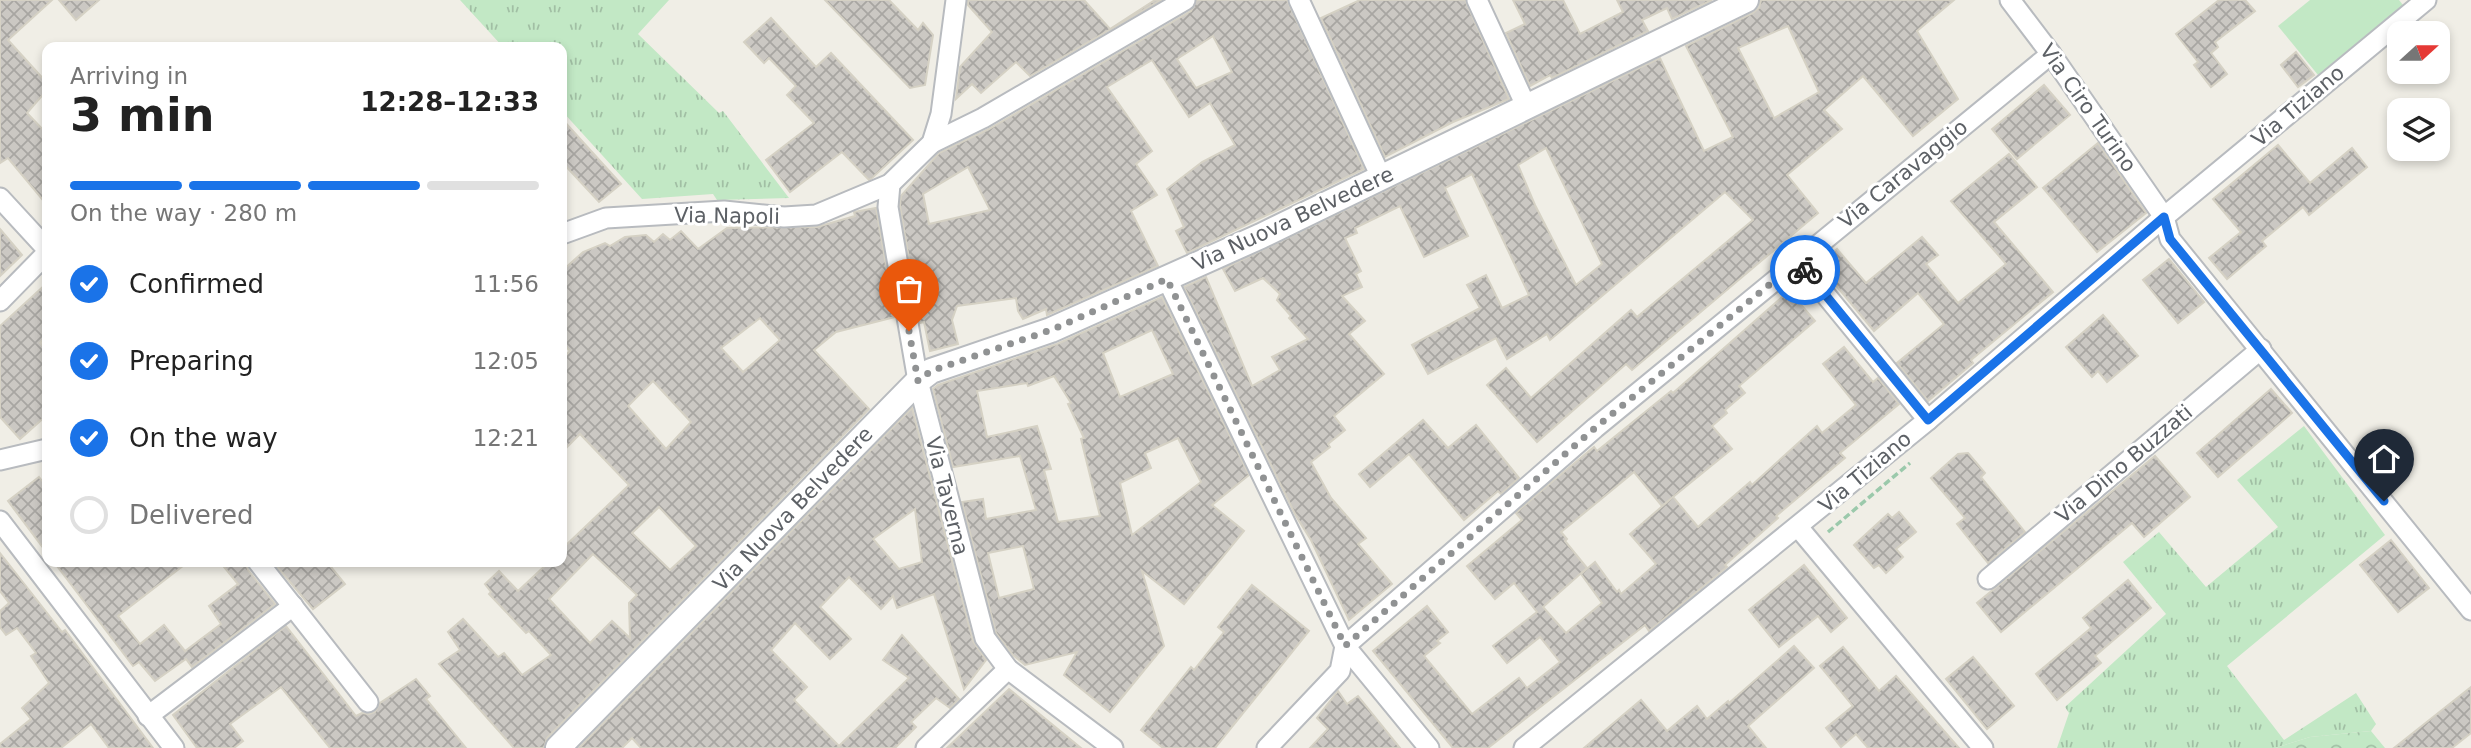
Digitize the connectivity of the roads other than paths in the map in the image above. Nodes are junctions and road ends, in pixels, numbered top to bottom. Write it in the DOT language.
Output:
graph roads {
  1 [pos="956,0"];
  2 [pos="1185,0"];
  3 [pos="1299,0"];
  4 [pos="1477,0"];
  5 [pos="1746,0"];
  6 [pos="2010,0"];
  7 [pos="2426,0"];
  8 [pos="2051,54"];
  9 [pos="1527,107"];
  10 [pos="932,143"];
  11 [pos="1381,177"];
  12 [pos="890,184"];
  13 [pos="0,198"];
  14 [pos="2164,217"];
  15 [pos="567,232"];
  16 [pos="42,245"];
  17 [pos="42,256"];
  18 [pos="1798,261"];
  19 [pos="1167,279"];
  20 [pos="0,301"];
  21 [pos="2261,349"];
  22 [pos="918,381"];
  23 [pos="1928,420"];
  24 [pos="42,450"];
  25 [pos="0,460"];
  26 [pos="0,521"];
  27 [pos="1798,527"];
  28 [pos="262,567"];
  29 [pos="1987,579"];
  30 [pos="293,606"];
  31 [pos="2471,610"];
  32 [pos="1345,646"];
  33 [pos="1008,669"];
  34 [pos="368,702"];
  35 [pos="148,716"];
  36 [pos="174,748"];
  37 [pos="558,748"];
  38 [pos="926,748"];
  39 [pos="1113,748"];
  40 [pos="1267,748"];
  41 [pos="1429,748"];
  42 [pos="1524,748"];
  43 [pos="1983,748"];
  1 -- 10 [label="street"];
  2 -- 10 [label="street"];
  3 -- 11 [label="street"];
  4 -- 9 [label="street"];
  5 -- 9 [label="street, Via Nuova Belvedere"];
  6 -- 8 [label="street, Via Ciro Turino"];
  7 -- 14 [label="street, Via Tiziano"];
  8 -- 14 [label="street, Via Ciro Turino"];
  8 -- 18 [label="street, Via Caravaggio"];
  9 -- 11 [label="street, Via Nuova Belvedere"];
  10 -- 12 [label="street"];
  11 -- 19 [label="street, Via Nuova Belvedere"];
  12 -- 15 [label="street, Via Napoli"];
  12 -- 22 [label="street, Via Taverna"];
  13 -- 16 [label="street"];
  14 -- 21 [label="street, Via Ciro Turino"];
  14 -- 23 [label="street, Via Tiziano"];
  17 -- 20 [label="street"];
  18 -- 23 [label="street"];
  18 -- 32 [label="street, Via Caravaggio"];
  19 -- 22 [label="street, Via Nuova Belvedere"];
  19 -- 32 [label="street"];
  21 -- 29 [label="street, Via Dino Buzzati"];
  21 -- 31 [label="street, Via Ciro Turino"];
  22 -- 33 [label="street, Via Taverna"];
  22 -- 37 [label="street, Via Nuova Belvedere"];
  23 -- 27 [label="street, Via Tiziano"];
  24 -- 25 [label="street"];
  26 -- 35 [label="street"];
  27 -- 42 [label="street, Via Tiziano"];
  27 -- 43 [label="street"];
  28 -- 30 [label="street"];
  30 -- 34 [label="street"];
  30 -- 35 [label="street"];
  32 -- 40 [label="street, Via Caravaggio"];
  32 -- 41 [label="street"];
  33 -- 38 [label="street"];
  33 -- 39 [label="street, Via Taverna"];
  35 -- 36 [label="street"];
}
